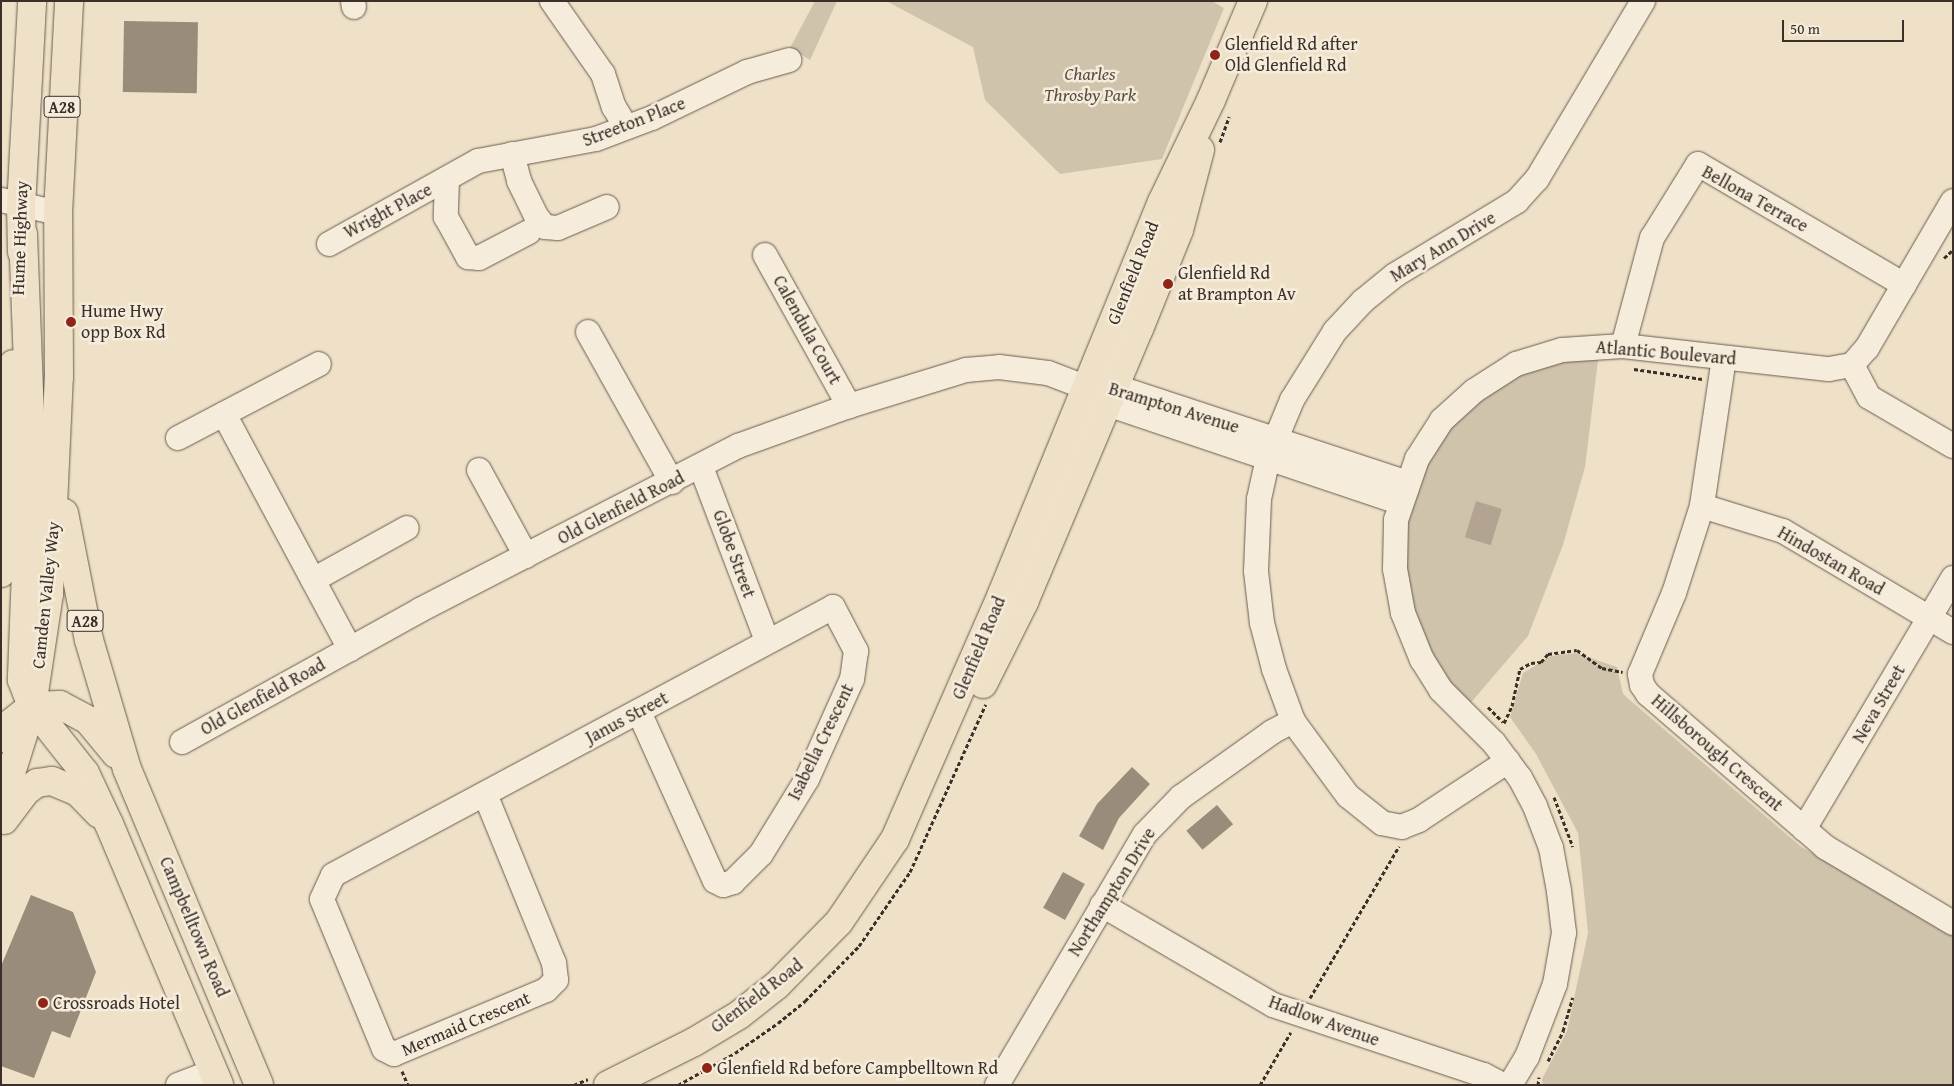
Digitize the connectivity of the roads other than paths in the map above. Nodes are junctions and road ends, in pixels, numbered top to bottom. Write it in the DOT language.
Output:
graph roads {
  1 [pos="32,1"];
  2 [pos="68,1"];
  3 [pos="552,1"];
  4 [pos="1253,1"];
  5 [pos="1643,1"];
  6 [pos="789,60"];
  7 [pos="626,127"];
  8 [pos="512,154"];
  9 [pos="447,179"];
  10 [pos="1953,202"];
  11 [pos="11,203"];
  12 [pos="607,207"];
  13 [pos="58,213"];
  14 [pos="529,232"];
  15 [pos="23,234"];
  16 [pos="1948,242"];
  17 [pos="329,244"];
  18 [pos="765,255"];
  19 [pos="1904,285"];
  20 [pos="588,332"];
  21 [pos="1625,357"];
  22 [pos="1724,358"];
  23 [pos="319,364"];
  24 [pos="1852,365"];
  25 [pos="1103,393"];
  26 [pos="849,406"];
  27 [pos="224,414"];
  28 [pos="178,438"];
  29 [pos="1953,446"];
  30 [pos="1272,449"];
  31 [pos="701,467"];
  32 [pos="56,470"];
  33 [pos="479,470"];
  34 [pos="4,475"];
  35 [pos="672,482"];
  36 [pos="1404,493"];
  37 [pos="1702,506"];
  38 [pos="407,528"];
  39 [pos="526,556"];
  40 [pos="1,573"];
  41 [pos="1953,578"];
  42 [pos="313,580"];
  43 [pos="1930,618"];
  44 [pos="1953,632"];
  45 [pos="767,641"];
  46 [pos="350,649"];
  47 [pos="32,706"];
  48 [pos="640,712"];
  49 [pos="1294,721"];
  50 [pos="1,738"];
  51 [pos="182,742"];
  52 [pos="1508,761"];
  53 [pos="127,769"];
  54 [pos="485,794"];
  55 [pos="1,805"];
  56 [pos="1,823"];
  57 [pos="109,824"];
  58 [pos="1804,829"];
  59 [pos="1102,905"];
  60 [pos="1953,923"];
  61 [pos="231,1014"];
  62 [pos="216,1078"];
  63 [pos="602,1080"];
  64 [pos="178,1085"];
  65 [pos="259,1085"];
  66 [pos="269,1085"];
  67 [pos="648,1085"];
  68 [pos="997,1085"];
  69 [pos="1503,1085"];
  70 [pos="1510,1085"];
  1 -- 11 [label="main road, Hume Highway / A28"];
  2 -- 13 [label="main road, A28"];
  3 -- 7 [label="street"];
  4 -- 25 [label="main road, Glenfield Road"];
  5 -- 30 [label="street, Mary Ann Drive"];
  6 -- 7 [label="street, Streeton Place"];
  7 -- 8 [label="street, Streeton Place"];
  8 -- 9 [label="street, Streeton Place"];
  8 -- 12 [label="street"];
  9 -- 14 [label="street"];
  9 -- 17 [label="street, Wright Place"];
  10 -- 16 [label="street"];
  11 -- 13 [label="street"];
  11 -- 15 [label="main road, Hume Highway / A28"];
  13 -- 32 [label="main road, A28"];
  15 -- 34 [label="main road, Hume Highway / A28"];
  15 -- 47 [label="main road"];
  16 -- 19 [label="street"];
  18 -- 26 [label="street, Calendula Court"];
  19 -- 21 [label="street, Bellona Terrace"];
  19 -- 24 [label="street"];
  20 -- 35 [label="street"];
  21 -- 22 [label="street, Atlantic Boulevard"];
  21 -- 36 [label="street, Atlantic Boulevard"];
  22 -- 24 [label="street, Atlantic Boulevard"];
  22 -- 37 [label="street"];
  23 -- 27 [label="street"];
  24 -- 29 [label="street"];
  25 -- 26 [label="street, Old Glenfield Road"];
  25 -- 30 [label="street, Brampton Avenue"];
  25 -- 63 [label="main road, Glenfield Road"];
  25 -- 67 [label="main road, Glenfield Road"];
  26 -- 31 [label="street, Old Glenfield Road"];
  27 -- 28 [label="street"];
  27 -- 42 [label="street"];
  30 -- 36 [label="street, Brampton Avenue"];
  30 -- 49 [label="street, Mary Ann Drive"];
  31 -- 35 [label="street, Old Glenfield Road"];
  31 -- 45 [label="street, Globe Street"];
  32 -- 47 [label="main road, Camden Valley Way / A28"];
  32 -- 53 [label="main road, A28"];
  33 -- 39 [label="street"];
  34 -- 40 [label="main road, A28"];
  35 -- 39 [label="street, Old Glenfield Road"];
  36 -- 52 [label="street, Atlantic Boulevard"];
  37 -- 43 [label="street, Hindostan Road"];
  37 -- 58 [label="street, Hillsborough Crescent"];
  38 -- 42 [label="street"];
  39 -- 46 [label="street, Old Glenfield Road"];
  41 -- 43 [label="street, Neva Street"];
  42 -- 46 [label="street"];
  43 -- 44 [label="street, Hindostan Road"];
  43 -- 58 [label="street, Neva Street"];
  45 -- 48 [label="street, Janus Street"];
  45 -- 48 [label="street, Isabella Crescent"];
  46 -- 51 [label="street, Old Glenfield Road"];
  47 -- 50 [label="main road"];
  47 -- 53 [label="main road"];
  47 -- 55 [label="main road, Camden Valley Way / A28"];
  47 -- 57 [label="main road"];
  48 -- 54 [label="street, Janus Street"];
  49 -- 52 [label="street, Mary Ann Drive"];
  49 -- 59 [label="street, Northampton Drive"];
  52 -- 70 [label="street, Atlantic Boulevard"];
  53 -- 61 [label="main road, Campbelltown Road"];
  54 -- 54 [label="street, Mermaid Crescent"];
  56 -- 57 [label="main road"];
  57 -- 62 [label="main road"];
  58 -- 60 [label="street, Hillsborough Crescent"];
  59 -- 68 [label="street, Northampton Drive"];
  59 -- 69 [label="street, Hadlow Avenue"];
  61 -- 65 [label="main road, Campbelltown Road"];
  61 -- 66 [label="main road"];
  62 -- 64 [label="street"];
}
